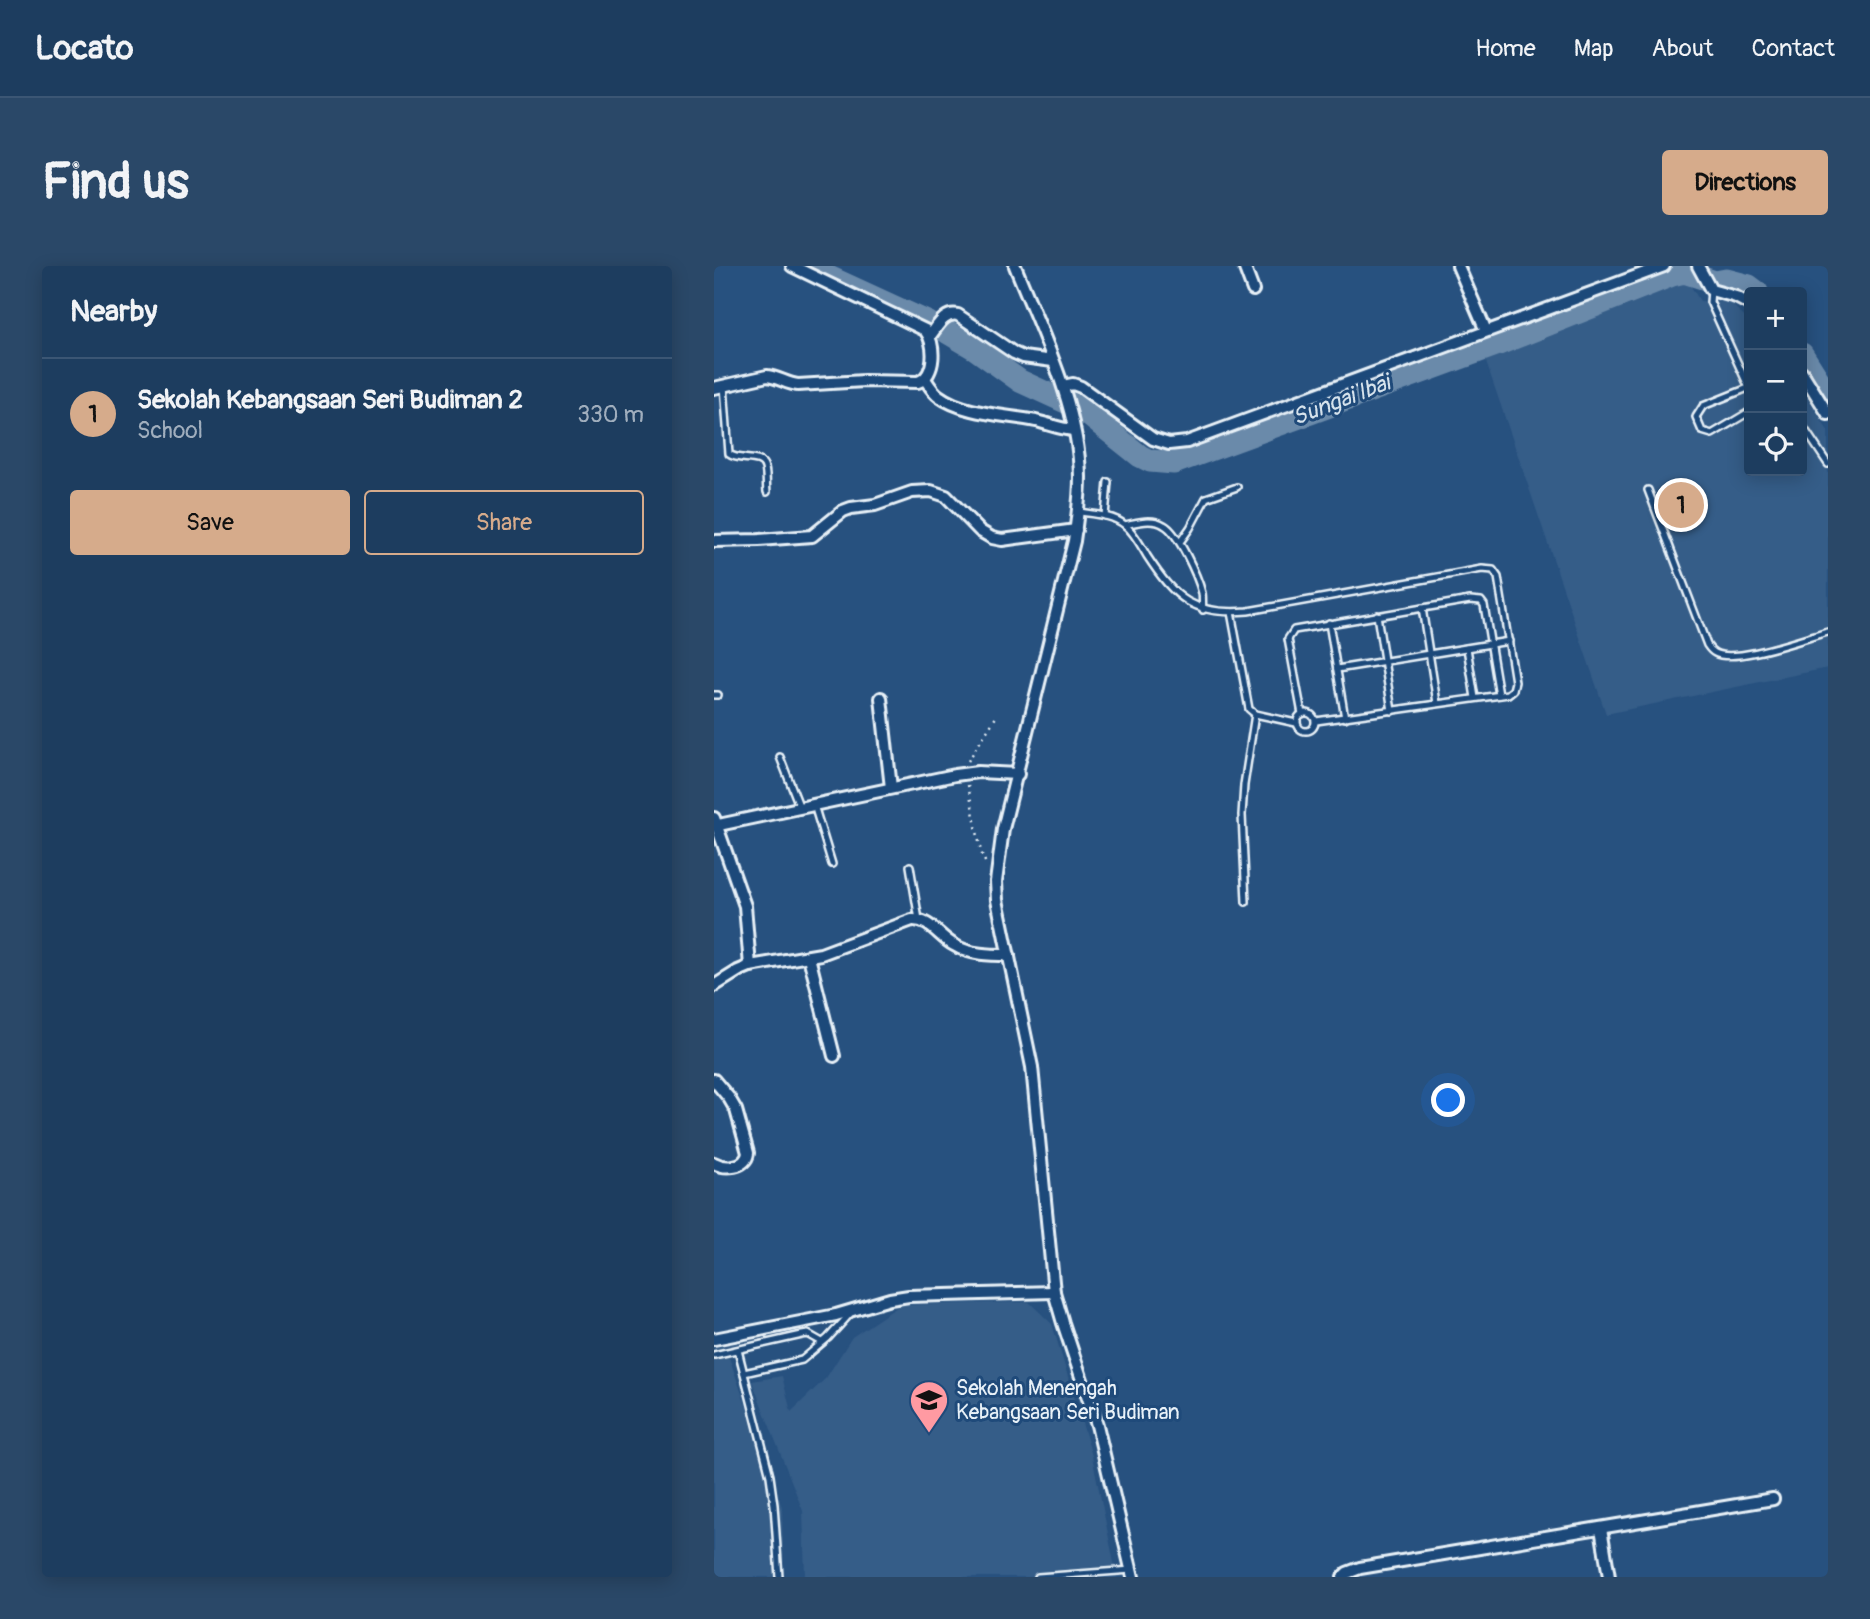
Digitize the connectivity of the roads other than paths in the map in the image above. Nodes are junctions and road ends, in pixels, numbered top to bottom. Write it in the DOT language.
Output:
graph roads {
  1 [pos="792,266"];
  2 [pos="1015,266"];
  3 [pos="1244,266"];
  4 [pos="1458,266"];
  5 [pos="1664,266"];
  6 [pos="1698,266"];
  7 [pos="1708,286"];
  8 [pos="1252,290"];
  9 [pos="1744,301"];
  10 [pos="1486,331"];
  11 [pos="930,336"];
  12 [pos="1053,361"];
  13 [pos="1744,377"];
  14 [pos="925,379"];
  15 [pos="1807,380"];
  16 [pos="719,386"];
  17 [pos="1063,386"];
  18 [pos="1744,390"];
  19 [pos="1747,413"];
  20 [pos="1828,414"];
  21 [pos="1073,430"];
  22 [pos="1807,432"];
  23 [pos="1828,464"];
  24 [pos="1108,482"];
  25 [pos="1237,487"];
  26 [pos="1648,490"];
  27 [pos="767,492"];
  28 [pos="1078,512"];
  29 [pos="1105,516"];
  30 [pos="1125,525"];
  31 [pos="1076,530"];
  32 [pos="714,541"];
  33 [pos="1180,542"];
  34 [pos="1422,608"];
  35 [pos="1203,610"];
  36 [pos="1231,612"];
  37 [pos="1377,615"];
  38 [pos="1329,623"];
  39 [pos="1828,632"];
  40 [pos="1509,641"];
  41 [pos="1491,644"];
  42 [pos="1467,648"];
  43 [pos="1430,654"];
  44 [pos="1384,661"];
  45 [pos="1337,669"];
  46 [pos="1499,695"];
  47 [pos="881,698"];
  48 [pos="1475,698"];
  49 [pos="1437,703"];
  50 [pos="1392,711"];
  51 [pos="1255,714"];
  52 [pos="1303,714"];
  53 [pos="1345,718"];
  54 [pos="1316,722"];
  55 [pos="1297,723"];
  56 [pos="780,757"];
  57 [pos="1018,774"];
  58 [pos="891,788"];
  59 [pos="814,805"];
  60 [pos="800,808"];
  61 [pos="715,823"];
  62 [pos="832,864"];
  63 [pos="910,866"];
  64 [pos="1246,902"];
  65 [pos="919,920"];
  66 [pos="1009,955"];
  67 [pos="808,957"];
  68 [pos="750,966"];
  69 [pos="714,986"];
  70 [pos="834,1056"];
  71 [pos="717,1084"];
  72 [pos="714,1098"];
  73 [pos="714,1163"];
  74 [pos="1054,1292"];
  75 [pos="853,1311"];
  76 [pos="807,1322"];
  77 [pos="808,1334"];
  78 [pos="714,1339"];
  79 [pos="822,1342"];
  80 [pos="738,1350"];
  81 [pos="714,1355"];
  82 [pos="744,1373"];
  83 [pos="1773,1499"];
  84 [pos="1601,1528"];
  85 [pos="1132,1573"];
  86 [pos="779,1577"];
  87 [pos="1038,1577"];
  88 [pos="1343,1577"];
  89 [pos="1609,1577"];
  1 -- 11 [label="street"];
  2 -- 12 [label="street"];
  3 -- 8 [label="street"];
  4 -- 10 [label="street"];
  5 -- 10 [label="street"];
  6 -- 7 [label="street"];
  7 -- 9 [label="street"];
  7 -- 13 [label="lane"];
  10 -- 17 [label="street"];
  11 -- 12 [label="street"];
  11 -- 14 [label="street"];
  12 -- 17 [label="street"];
  14 -- 16 [label="street"];
  14 -- 21 [label="street"];
  15 -- 20 [label="street"];
  16 -- 27 [label="lane"];
  17 -- 21 [label="street"];
  18 -- 19 [label="lane"];
  21 -- 28 [label="street"];
  22 -- 23 [label="lane"];
  24 -- 29 [label="lane"];
  25 -- 33 [label="lane"];
  26 -- 39 [label="lane"];
  28 -- 29 [label="lane"];
  28 -- 31 [label="street"];
  29 -- 30 [label="lane"];
  30 -- 33 [label="lane"];
  30 -- 35 [label="lane"];
  31 -- 32 [label="street"];
  31 -- 57 [label="street"];
  33 -- 35 [label="lane"];
  34 -- 37 [label="lane"];
  34 -- 41 [label="lane"];
  34 -- 43 [label="lane"];
  35 -- 36 [label="lane"];
  36 -- 40 [label="lane"];
  36 -- 51 [label="lane"];
  37 -- 38 [label="lane"];
  37 -- 44 [label="lane"];
  38 -- 45 [label="lane"];
  38 -- 52 [label="lane"];
  40 -- 41 [label="lane"];
  40 -- 46 [label="lane"];
  41 -- 42 [label="lane"];
  41 -- 46 [label="lane"];
  42 -- 43 [label="lane"];
  42 -- 48 [label="lane"];
  43 -- 44 [label="lane"];
  43 -- 49 [label="lane"];
  44 -- 45 [label="lane"];
  44 -- 50 [label="lane"];
  45 -- 53 [label="lane"];
  46 -- 48 [label="lane"];
  47 -- 58 [label="street"];
  48 -- 49 [label="lane"];
  49 -- 50 [label="lane"];
  50 -- 53 [label="lane"];
  51 -- 55 [label="lane"];
  51 -- 64 [label="lane"];
  52 -- 54 [label="lane"];
  52 -- 55 [label="lane"];
  53 -- 54 [label="lane"];
  54 -- 55 [label="lane"];
  56 -- 60 [label="lane"];
  57 -- 58 [label="street"];
  57 -- 66 [label="street"];
  58 -- 59 [label="street"];
  59 -- 60 [label="street"];
  59 -- 62 [label="lane"];
  60 -- 61 [label="street"];
  61 -- 68 [label="street"];
  63 -- 65 [label="lane"];
  65 -- 66 [label="street"];
  65 -- 67 [label="street"];
  66 -- 74 [label="street"];
  67 -- 68 [label="street"];
  67 -- 70 [label="street"];
  68 -- 69 [label="street"];
  71 -- 72 [label="street"];
  71 -- 73 [label="street"];
  74 -- 75 [label="street"];
  74 -- 85 [label="street"];
  75 -- 76 [label="street"];
  75 -- 79 [label="lane"];
  76 -- 77 [label="lane"];
  76 -- 78 [label="street"];
  77 -- 79 [label="lane"];
  77 -- 80 [label="lane"];
  79 -- 82 [label="lane"];
  80 -- 81 [label="lane"];
  80 -- 82 [label="lane"];
  82 -- 86 [label="lane"];
  83 -- 84 [label="street"];
  84 -- 88 [label="street"];
  84 -- 89 [label="street"];
  85 -- 87 [label="lane"];
}
